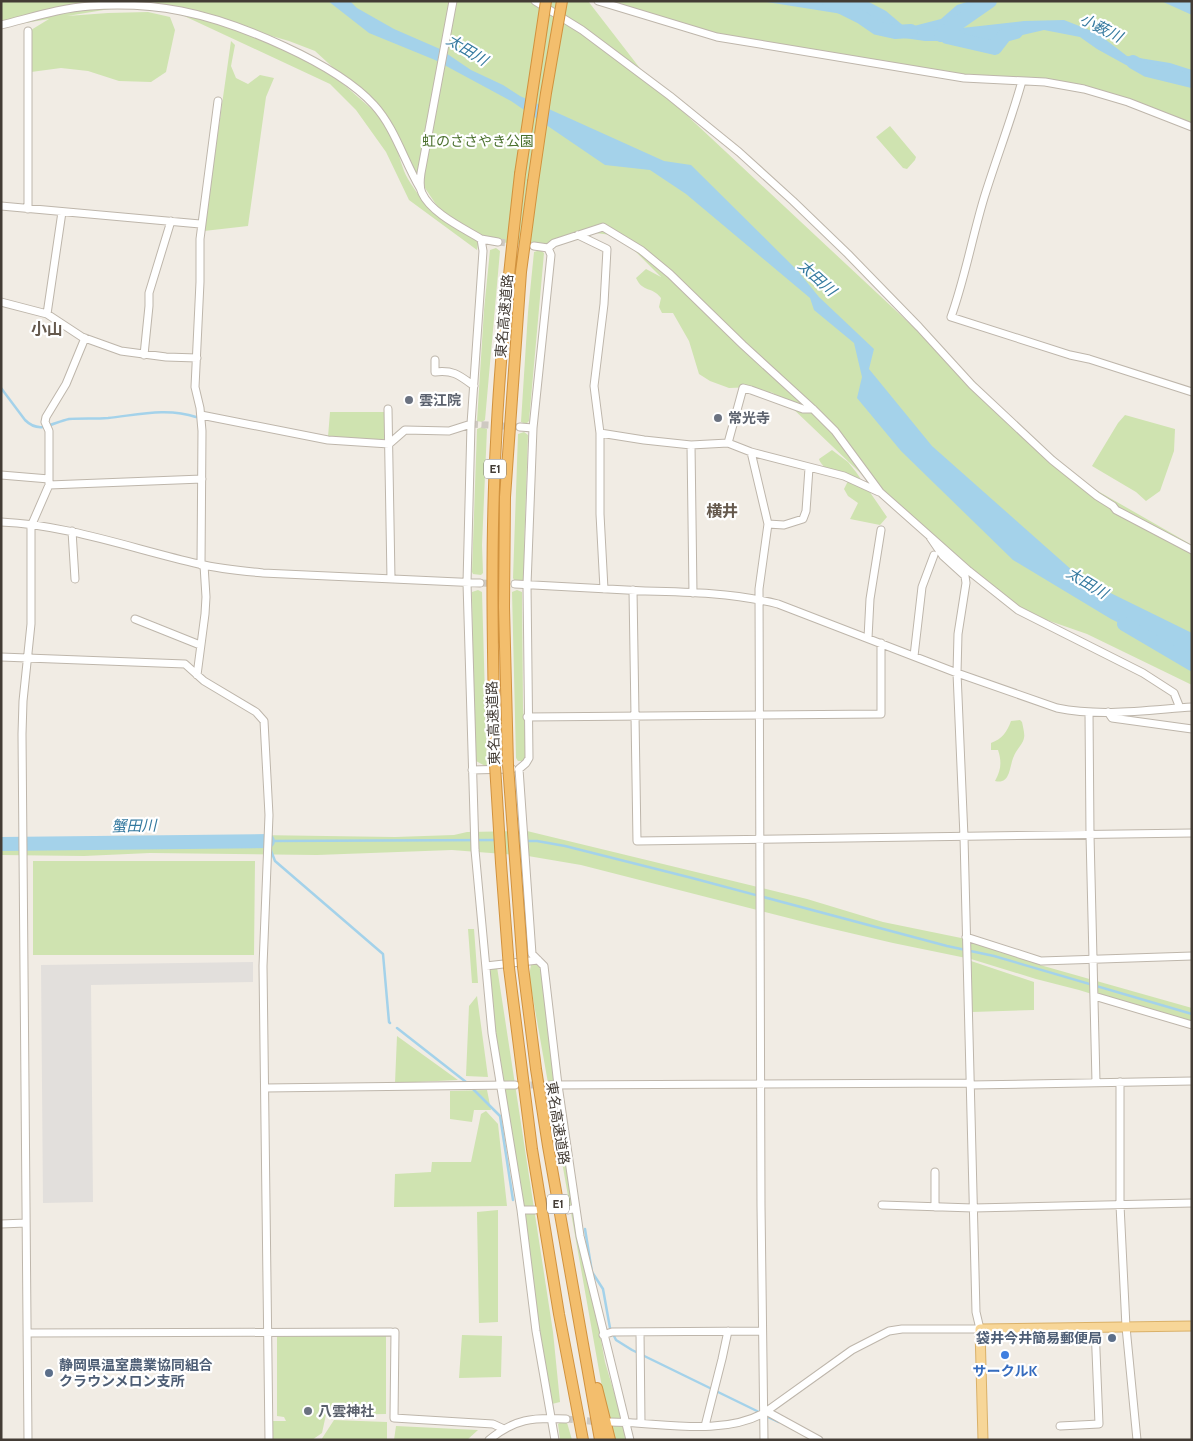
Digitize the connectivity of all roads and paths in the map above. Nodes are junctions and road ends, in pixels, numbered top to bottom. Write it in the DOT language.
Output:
graph roads {
  1 [pos="453,1"];
  2 [pos="535,1"];
  3 [pos="546,1"];
  4 [pos="562,1"];
  5 [pos="598,1"];
  6 [pos="1,25"];
  7 [pos="28,31"];
  8 [pos="1022,81"];
  9 [pos="218,101"];
  10 [pos="1192,127"];
  11 [pos="420,188"];
  12 [pos="1,206"];
  13 [pos="28,208"];
  14 [pos="62,212"];
  15 [pos="171,221"];
  16 [pos="200,224"];
  17 [pos="578,235"];
  18 [pos="481,239"];
  19 [pos="498,242"];
  20 [pos="534,246"];
  21 [pos="548,248"];
  22 [pos="1,302"];
  23 [pos="47,314"];
  24 [pos="85,338"];
  25 [pos="144,355"];
  26 [pos="197,358"];
  27 [pos="434,360"];
  28 [pos="474,386"];
  29 [pos="1192,392"];
  30 [pos="388,409"];
  31 [pos="813,409"];
  32 [pos="201,415"];
  33 [pos="471,424"];
  34 [pos="520,427"];
  35 [pos="533,428"];
  36 [pos="600,432"];
  37 [pos="728,443"];
  38 [pos="389,444"];
  39 [pos="691,446"];
  40 [pos="751,452"];
  41 [pos="809,468"];
  42 [pos="1,475"];
  43 [pos="202,479"];
  44 [pos="49,482"];
  45 [pos="880,492"];
  46 [pos="1,522"];
  47 [pos="31,524"];
  48 [pos="768,524"];
  49 [pos="881,530"];
  50 [pos="72,531"];
  51 [pos="930,537"];
  52 [pos="1192,550"];
  53 [pos="934,555"];
  54 [pos="202,565"];
  55 [pos="75,579"];
  56 [pos="391,579"];
  57 [pos="468,582"];
  58 [pos="480,583"];
  59 [pos="515,584"];
  60 [pos="527,585"];
  61 [pos="604,589"];
  62 [pos="633,590"];
  63 [pos="693,592"];
  64 [pos="759,599"];
  65 [pos="135,619"];
  66 [pos="868,638"];
  67 [pos="881,643"];
  68 [pos="200,644"];
  69 [pos="914,656"];
  70 [pos="1,657"];
  71 [pos="27,658"];
  72 [pos="957,673"];
  73 [pos="197,675"];
  74 [pos="1192,707"];
  75 [pos="1180,708"];
  76 [pos="1089,712"];
  77 [pos="1108,712"];
  78 [pos="759,715"];
  79 [pos="635,716"];
  80 [pos="527,717"];
  81 [pos="1192,729"];
  82 [pos="519,769"];
  83 [pos="472,770"];
  84 [pos="1192,833"];
  85 [pos="1090,835"];
  86 [pos="964,837"];
  87 [pos="760,838"];
  88 [pos="966,937"];
  89 [pos="1192,956"];
  90 [pos="1093,959"];
  91 [pos="538,960"];
  92 [pos="486,966"];
  93 [pos="1094,996"];
  94 [pos="1192,1025"];
  95 [pos="1192,1081"];
  96 [pos="1096,1082"];
  97 [pos="1120,1082"];
  98 [pos="761,1083"];
  99 [pos="970,1084"];
  100 [pos="515,1085"];
  101 [pos="554,1085"];
  102 [pos="501,1086"];
  103 [pos="265,1088"];
  104 [pos="935,1172"];
  105 [pos="1192,1203"];
  106 [pos="1120,1205"];
  107 [pos="882,1206"];
  108 [pos="936,1207"];
  109 [pos="576,1208"];
  110 [pos="973,1208"];
  111 [pos="521,1210"];
  112 [pos="534,1210"];
  113 [pos="568,1210"];
  114 [pos="1,1224"];
  115 [pos="26,1224"];
  116 [pos="566,1253"];
  117 [pos="1192,1326"];
  118 [pos="1095,1327"];
  119 [pos="1126,1327"];
  120 [pos="980,1329"];
  121 [pos="728,1331"];
  122 [pos="762,1331"];
  123 [pos="268,1332"];
  124 [pos="640,1332"];
  125 [pos="28,1333"];
  126 [pos="603,1335"];
  127 [pos="765,1412"];
  128 [pos="552,1418"];
  129 [pos="566,1420"];
  130 [pos="610,1422"];
  131 [pos="626,1422"];
  132 [pos="641,1423"];
  133 [pos="704,1426"];
  134 [pos="1060,1426"];
  135 [pos="504,1429"];
  136 [pos="490,1439"];
  137 [pos="28,1440"];
  138 [pos="269,1440"];
  139 [pos="555,1440"];
  140 [pos="583,1440"];
  141 [pos="600,1440"];
  142 [pos="610,1440"];
  143 [pos="630,1440"];
  144 [pos="764,1440"];
  145 [pos="819,1440"];
  146 [pos="983,1440"];
  147 [pos="1137,1440"];
  1 -- 11 [label="street"];
  2 -- 52 [label="street"];
  3 -- 140 [label="highway, 東名高速道路 / E1, bridge"];
  4 -- 116 [label="highway, 東名高速道路 / E1, bridge"];
  5 -- 8 [label="street"];
  6 -- 11 [label="street"];
  7 -- 13 [label="street"];
  8 -- 10 [label="street"];
  8 -- 29 [label="street"];
  9 -- 16 [label="street"];
  11 -- 18 [label="street"];
  12 -- 13 [label="street"];
  13 -- 14 [label="street"];
  14 -- 15 [label="street"];
  14 -- 23 [label="street"];
  15 -- 16 [label="street"];
  15 -- 25 [label="street"];
  16 -- 26 [label="street"];
  17 -- 21 [label="street"];
  17 -- 31 [label="street"];
  17 -- 36 [label="street"];
  18 -- 19 [label="street"];
  18 -- 28 [label="street"];
  20 -- 21 [label="street"];
  21 -- 35 [label="street"];
  22 -- 23 [label="street"];
  23 -- 24 [label="street"];
  24 -- 25 [label="street"];
  24 -- 44 [label="street"];
  25 -- 26 [label="street"];
  26 -- 32 [label="street"];
  27 -- 28 [label="street"];
  28 -- 33 [label="street"];
  30 -- 38 [label="street"];
  31 -- 37 [label="street"];
  31 -- 45 [label="street"];
  32 -- 38 [label="street"];
  32 -- 43 [label="street"];
  33 -- 38 [label="street"];
  33 -- 57 [label="street"];
  34 -- 35 [label="street"];
  35 -- 60 [label="street"];
  36 -- 39 [label="street"];
  36 -- 61 [label="street"];
  37 -- 39 [label="street"];
  37 -- 40 [label="street"];
  38 -- 56 [label="street"];
  39 -- 63 [label="street"];
  40 -- 41 [label="street"];
  40 -- 48 [label="street"];
  41 -- 45 [label="street"];
  41 -- 48 [label="street"];
  42 -- 44 [label="street"];
  43 -- 44 [label="street"];
  43 -- 54 [label="street"];
  44 -- 47 [label="street"];
  45 -- 51 [label="street"];
  46 -- 47 [label="street"];
  47 -- 50 [label="street"];
  47 -- 71 [label="street"];
  48 -- 64 [label="street"];
  49 -- 66 [label="street"];
  50 -- 54 [label="street"];
  50 -- 55 [label="street"];
  51 -- 72 [label="street"];
  51 -- 75 [label="street"];
  53 -- 69 [label="street"];
  54 -- 56 [label="street"];
  54 -- 68 [label="street"];
  56 -- 57 [label="street"];
  57 -- 58 [label="street"];
  57 -- 83 [label="street"];
  59 -- 60 [label="street"];
  60 -- 61 [label="street"];
  60 -- 80 [label="street"];
  61 -- 62 [label="street"];
  62 -- 63 [label="street"];
  62 -- 79 [label="street"];
  63 -- 64 [label="street"];
  64 -- 66 [label="street"];
  64 -- 78 [label="street"];
  65 -- 68 [label="street"];
  66 -- 67 [label="street"];
  67 -- 69 [label="street"];
  67 -- 78 [label="street"];
  68 -- 73 [label="street"];
  69 -- 72 [label="street"];
  70 -- 71 [label="street"];
  71 -- 73 [label="street"];
  71 -- 115 [label="street"];
  72 -- 76 [label="street"];
  72 -- 86 [label="street"];
  73 -- 103 [label="street"];
  74 -- 75 [label="street"];
  75 -- 77 [label="street"];
  76 -- 77 [label="street"];
  76 -- 85 [label="street"];
  77 -- 81 [label="street"];
  78 -- 79 [label="street"];
  78 -- 87 [label="street"];
  79 -- 80 [label="street"];
  79 -- 87 [label="street"];
  80 -- 82 [label="street"];
  82 -- 83 [label="street"];
  82 -- 91 [label="street"];
  83 -- 92 [label="street"];
  84 -- 85 [label="street"];
  85 -- 86 [label="street"];
  85 -- 90 [label="street"];
  86 -- 87 [label="street"];
  86 -- 88 [label="street"];
  87 -- 98 [label="street"];
  88 -- 90 [label="street"];
  88 -- 99 [label="street"];
  89 -- 90 [label="street"];
  90 -- 93 [label="street"];
  91 -- 92 [label="street"];
  91 -- 101 [label="street"];
  92 -- 102 [label="street"];
  93 -- 94 [label="street"];
  93 -- 96 [label="street"];
  95 -- 97 [label="street"];
  96 -- 97 [label="street"];
  96 -- 99 [label="street"];
  97 -- 106 [label="street"];
  98 -- 99 [label="street"];
  98 -- 101 [label="street"];
  98 -- 122 [label="street"];
  99 -- 110 [label="street"];
  100 -- 102 [label="street"];
  101 -- 109 [label="street"];
  102 -- 103 [label="street"];
  102 -- 111 [label="street"];
  103 -- 123 [label="street"];
  104 -- 108 [label="street"];
  105 -- 106 [label="street"];
  106 -- 110 [label="street"];
  106 -- 119 [label="street"];
  107 -- 108 [label="street"];
  108 -- 110 [label="street"];
  109 -- 113 [label="street"];
  109 -- 126 [label="street"];
  110 -- 120 [label="street"];
  111 -- 112 [label="street"];
  111 -- 128 [label="street"];
  114 -- 115 [label="street"];
  115 -- 125 [label="street"];
  116 -- 141 [label="highway, 東名高速道路 / E1"];
  116 -- 142 [label="highway"];
  117 -- 119 [label="main road"];
  118 -- 119 [label="main road"];
  118 -- 120 [label="main road"];
  118 -- 134 [label="street"];
  119 -- 147 [label="street"];
  120 -- 127 [label="street"];
  120 -- 146 [label="main road"];
  121 -- 122 [label="street"];
  121 -- 124 [label="street"];
  121 -- 133 [label="street"];
  122 -- 127 [label="street"];
  123 -- 125 [label="street"];
  123 -- 135 [label="street"];
  123 -- 138 [label="street"];
  124 -- 126 [label="street"];
  124 -- 132 [label="street"];
  125 -- 137 [label="street"];
  126 -- 131 [label="street"];
  127 -- 133 [label="street"];
  127 -- 144 [label="street"];
  127 -- 145 [label="street"];
  128 -- 129 [label="street"];
  128 -- 135 [label="street"];
  128 -- 139 [label="street"];
  130 -- 131 [label="street"];
  131 -- 132 [label="street"];
  131 -- 143 [label="street"];
  132 -- 133 [label="street"];
  135 -- 136 [label="street"];
}
